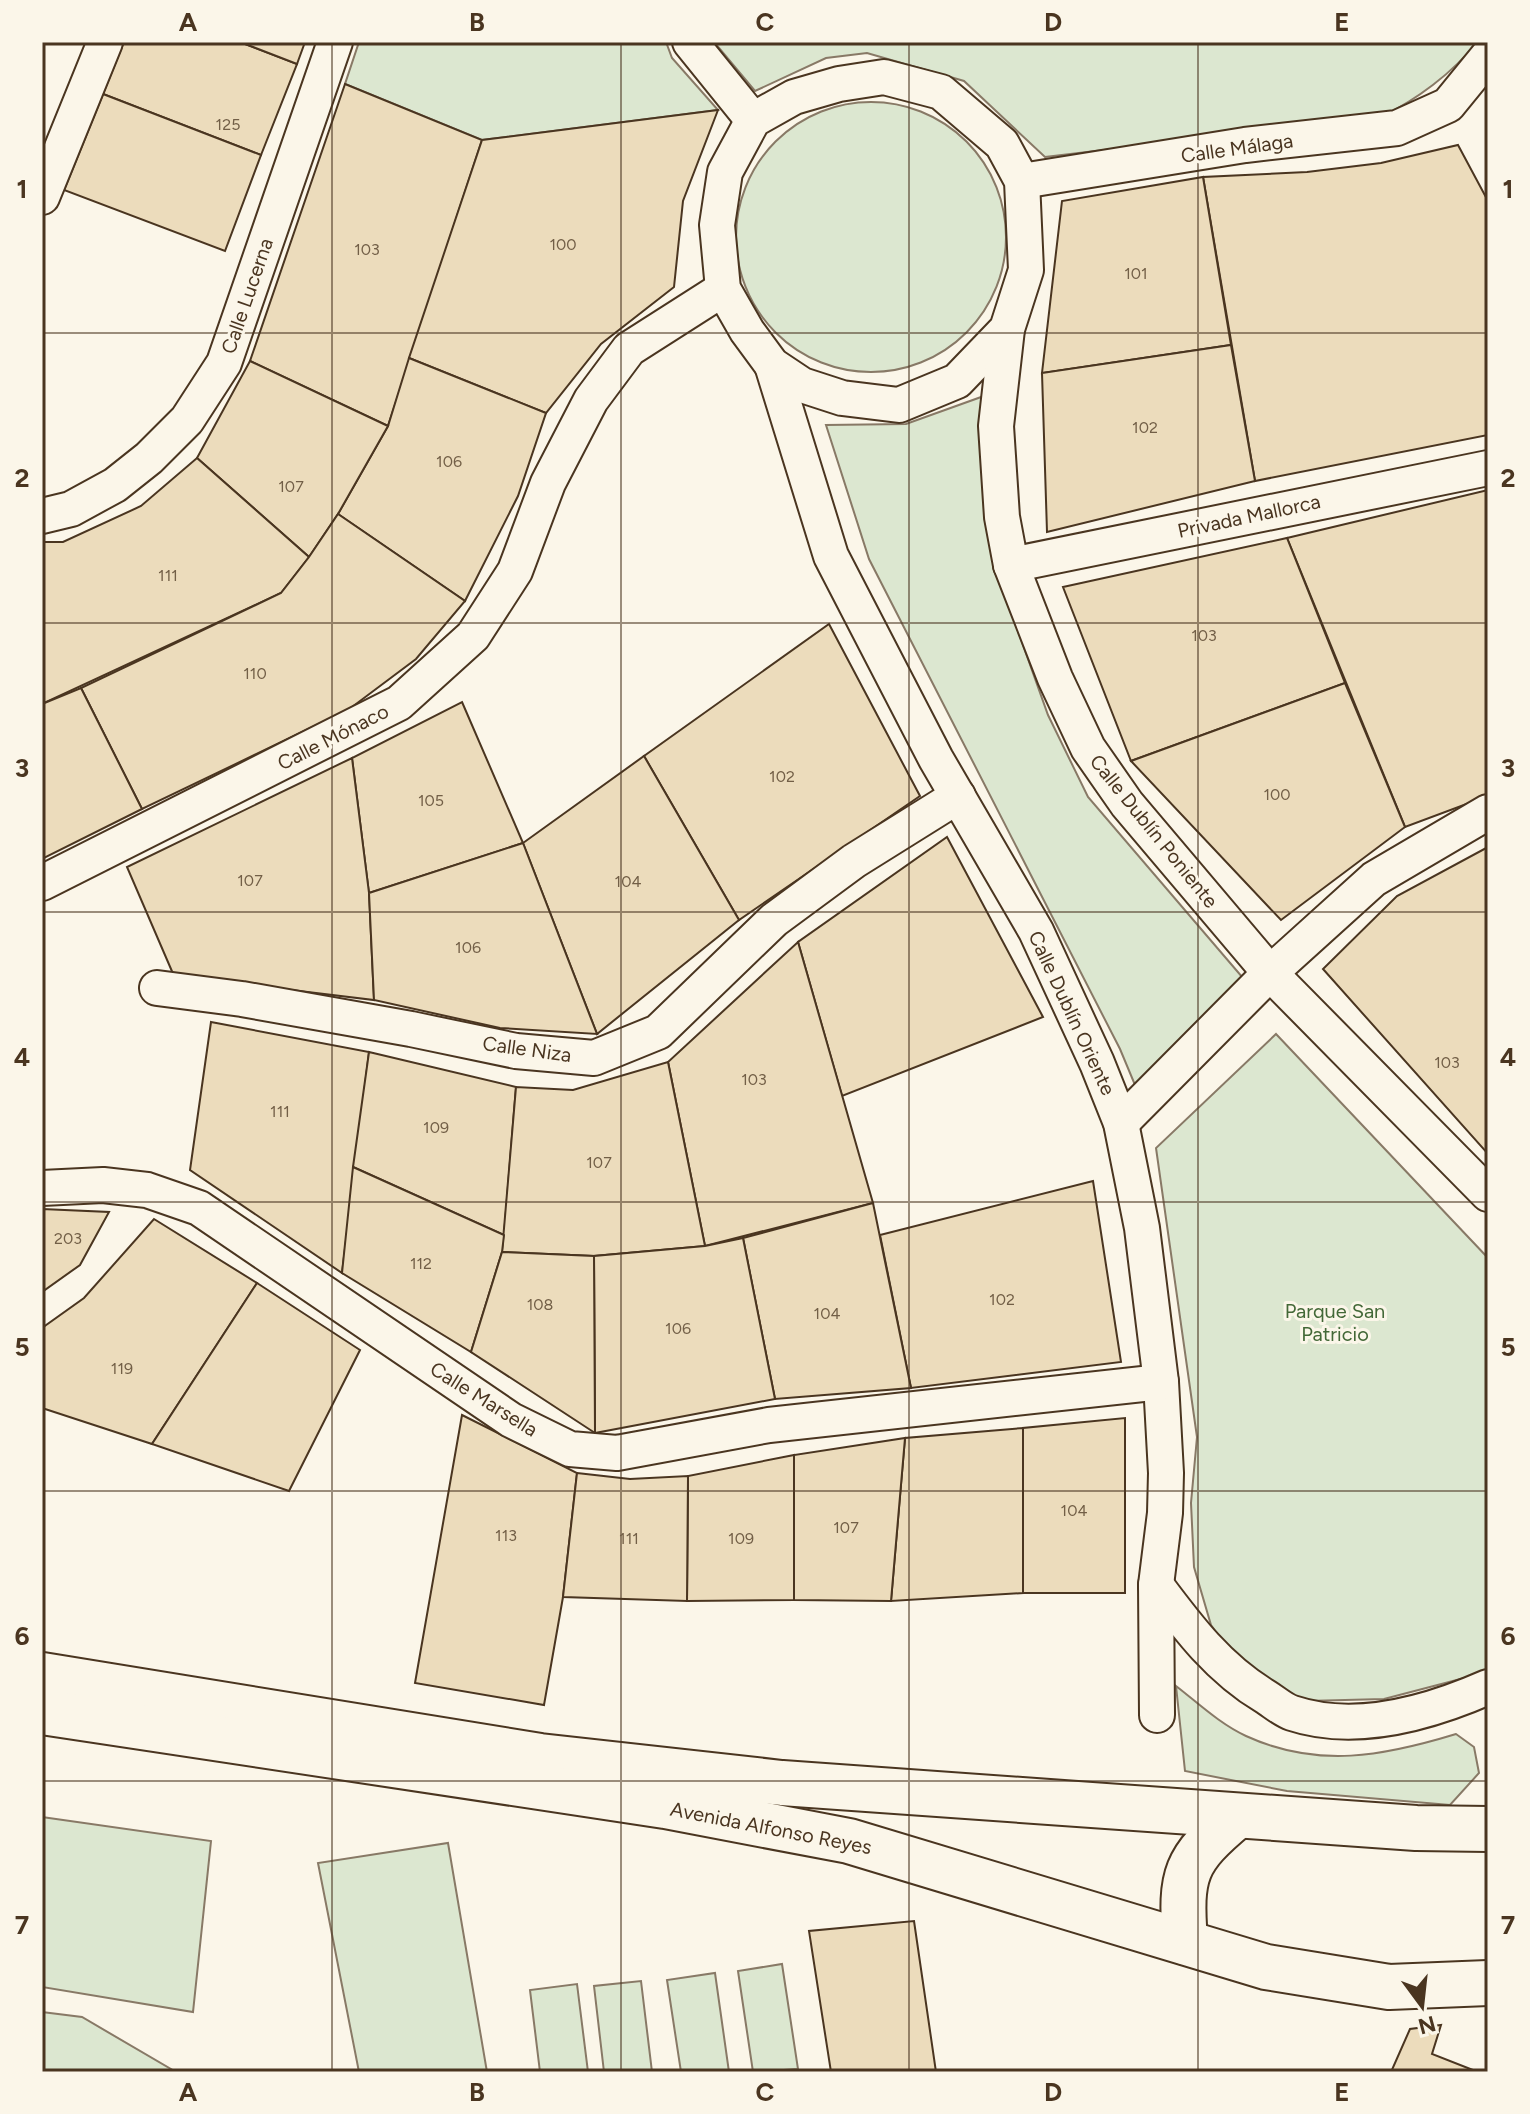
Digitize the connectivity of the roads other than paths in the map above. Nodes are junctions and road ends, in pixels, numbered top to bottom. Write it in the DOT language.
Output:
graph roads {
  1 [pos="105,42"];
  2 [pos="335,42"];
  3 [pos="690,42"];
  4 [pos="1488,56"];
  5 [pos="753,120"];
  6 [pos="1022,181"];
  7 [pos="42,197"];
  8 [pos="723,289"];
  9 [pos="1007,329"];
  10 [pos="772,365"];
  11 [pos="1488,468"];
  12 [pos="42,516"];
  13 [pos="1011,565"];
  14 [pos="958,796"];
  15 [pos="1488,812"];
  16 [pos="42,883"];
  17 [pos="1270,973"];
  18 [pos="157,988"];
  19 [pos="1121,1123"];
  20 [pos="42,1188"];
  21 [pos="1488,1194"];
  22 [pos="1161,1382"];
  23 [pos="1156,1585"];
  24 [pos="42,1675"];
  25 [pos="1481,1698"];
  26 [pos="42,1712"];
  27 [pos="1157,1715"];
  28 [pos="1237,1816"];
  29 [pos="1488,1829"];
  30 [pos="1185,1942"];
  31 [pos="1488,1983"];
  1 -- 7 [label="street"];
  2 -- 12 [label="street, Calle Lucerna"];
  3 -- 5 [label="street"];
  4 -- 6 [label="street, Calle Málaga"];
  5 -- 6 [label="street"];
  5 -- 8 [label="street, Calle Dublín Oriente"];
  6 -- 9 [label="street, Calle Dublín Oriente"];
  8 -- 10 [label="street, Calle Dublín Oriente"];
  8 -- 16 [label="street, Calle Mónaco"];
  9 -- 10 [label="street, Calle Dublín Oriente"];
  9 -- 13 [label="street, Calle Dublín Poniente"];
  10 -- 14 [label="street, Calle Dublín Oriente"];
  11 -- 13 [label="street, Privada Mallorca"];
  13 -- 17 [label="street, Calle Dublín Poniente"];
  14 -- 18 [label="street, Calle Niza"];
  14 -- 19 [label="street, Calle Dublín Oriente"];
  15 -- 17 [label="street"];
  17 -- 19 [label="street"];
  17 -- 21 [label="street, Calle Dublín Poniente"];
  19 -- 22 [label="street, Calle Dublín Oriente"];
  20 -- 22 [label="street, Calle Marsella"];
  22 -- 23 [label="street, Calle Dublín Oriente"];
  23 -- 25 [label="street"];
  23 -- 27 [label="street, Calle Dublín Oriente"];
  24 -- 28 [label="main road, Avenida Alfonso Reyes"];
  26 -- 30 [label="main road, Avenida Alfonso Reyes"];
  28 -- 29 [label="main road, Avenida Alfonso Reyes"];
  28 -- 30 [label="main road"];
  30 -- 31 [label="main road, Avenida Alfonso Reyes"];
}
